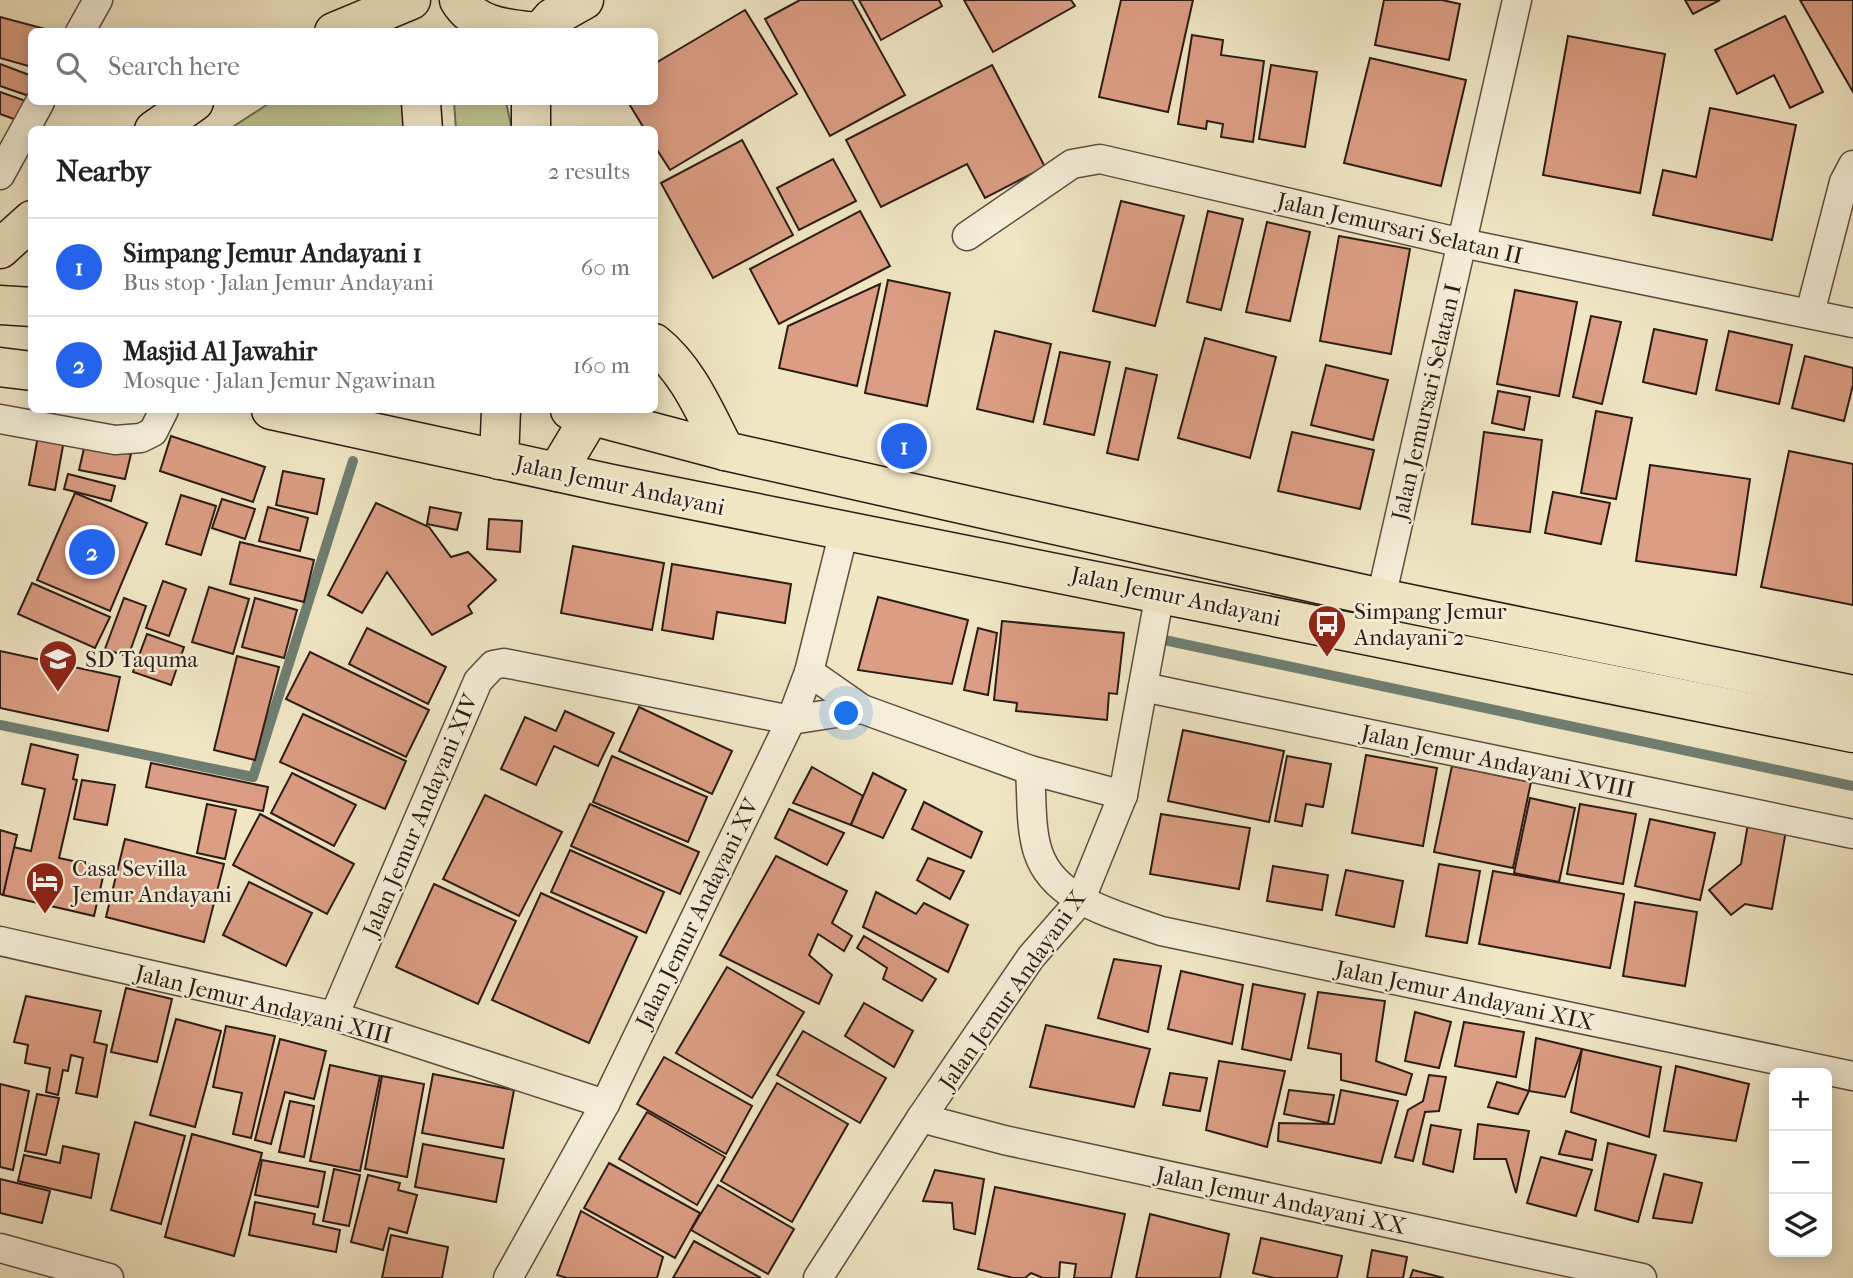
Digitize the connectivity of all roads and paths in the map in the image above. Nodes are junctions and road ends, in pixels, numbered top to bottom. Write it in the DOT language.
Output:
graph roads {
  1 [pos="98,0"];
  2 [pos="411,0"];
  3 [pos="419,0"];
  4 [pos="459,0"];
  5 [pos="584,0"];
  6 [pos="1517,0"];
  7 [pos="82,28"];
  8 [pos="344,28"];
  9 [pos="415,28"];
  10 [pos="515,28"];
  11 [pos="542,28"];
  12 [pos="38,105"];
  13 [pos="190,105"];
  14 [pos="421,105"];
  15 [pos="531,105"];
  16 [pos="160,126"];
  17 [pos="423,126"];
  18 [pos="531,126"];
  19 [pos="1853,165"];
  20 [pos="0,174"];
  21 [pos="28,224"];
  22 [pos="968,236"];
  23 [pos="1462,243"];
  24 [pos="0,249"];
  25 [pos="0,305"];
  26 [pos="28,307"];
  27 [pos="1810,313"];
  28 [pos="1853,323"];
  29 [pos="658,346"];
  30 [pos="0,367"];
  31 [pos="28,370"];
  32 [pos="162,413"];
  33 [pos="285,413"];
  34 [pos="500,413"];
  35 [pos="584,413"];
  36 [pos="592,413"];
  37 [pos="0,419"];
  38 [pos="724,451"];
  39 [pos="499,460"];
  40 [pos="557,472"];
  41 [pos="844,531"];
  42 [pos="1160,593"];
  43 [pos="1381,598"];
  44 [pos="809,672"];
  45 [pos="1143,687"];
  46 [pos="1853,695"];
  47 [pos="862,709"];
  48 [pos="791,720"];
  49 [pos="1853,733"];
  50 [pos="1030,771"];
  51 [pos="1123,795"];
  52 [pos="1853,834"];
  53 [pos="1080,901"];
  54 [pos="0,941"];
  55 [pos="334,1016"];
  56 [pos="1853,1076"];
  57 [pos="605,1104"];
  58 [pos="921,1118"];
  59 [pos="0,1248"];
  60 [pos="109,1278"];
  61 [pos="508,1278"];
  62 [pos="818,1278"];
  63 [pos="1642,1278"];
  1 -- 7 [label="street"];
  2 -- 8 [label="main road"];
  3 -- 9 [label="main road"];
  4 -- 10 [label="main road"];
  5 -- 11 [label="main road"];
  6 -- 23 [label="street, Jalan Jemursari Selatan I"];
  12 -- 20 [label="street"];
  13 -- 16 [label="main road"];
  14 -- 17 [label="main road"];
  15 -- 18 [label="main road"];
  19 -- 27 [label="street"];
  21 -- 24 [label="main road"];
  22 -- 23 [label="street, Jalan Jemursari Selatan II"];
  23 -- 27 [label="street, Jalan Jemursari Selatan II"];
  23 -- 43 [label="street, Jalan Jemursari Selatan I"];
  25 -- 26 [label="main road"];
  27 -- 28 [label="street, Jalan Jemursari Selatan II"];
  29 -- 38 [label="main road"];
  30 -- 31 [label="main road"];
  32 -- 37 [label="street"];
  33 -- 39 [label="main road, Jalan Jemur Andayani"];
  34 -- 39 [label="main road"];
  35 -- 40 [label="main road"];
  36 -- 38 [label="main road, Jalan Jemur Andayani"];
  38 -- 43 [label="main road, Jalan Jemur Andayani"];
  39 -- 40 [label="main road, Jalan Jemur Andayani"];
  40 -- 41 [label="main road, Jalan Jemur Andayani"];
  41 -- 42 [label="main road, Jalan Jemur Andayani"];
  41 -- 44 [label="street, Jalan Jemur Andayani XV"];
  42 -- 45 [label="street, Jalan Jemur Andayani X"];
  42 -- 49 [label="main road, Jalan Jemur Andayani"];
  43 -- 46 [label="main road, Jalan Jemur Andayani"];
  44 -- 47 [label="street"];
  44 -- 48 [label="street, Jalan Jemur Andayani XV"];
  45 -- 51 [label="street, Jalan Jemur Andayani X"];
  45 -- 52 [label="street, Jalan Jemur Andayani XVIII"];
  47 -- 48 [label="street"];
  47 -- 50 [label="street"];
  48 -- 55 [label="street, Jalan Jemur Andayani XIV"];
  48 -- 57 [label="street, Jalan Jemur Andayani XV"];
  50 -- 51 [label="street"];
  50 -- 53 [label="street"];
  51 -- 53 [label="street, Jalan Jemur Andayani X"];
  53 -- 56 [label="street, Jalan Jemur Andayani XIX"];
  53 -- 58 [label="street, Jalan Jemur Andayani X"];
  54 -- 55 [label="street, Jalan Jemur Andayani XIII"];
  55 -- 57 [label="street, Jalan Jemur Andayani XIII"];
  57 -- 61 [label="street, Jalan Jemur Andayani XV"];
  58 -- 62 [label="street, Jalan Jemur Andayani X"];
  58 -- 63 [label="street, Jalan Jemur Andayani XX"];
  59 -- 60 [label="street"];
}
